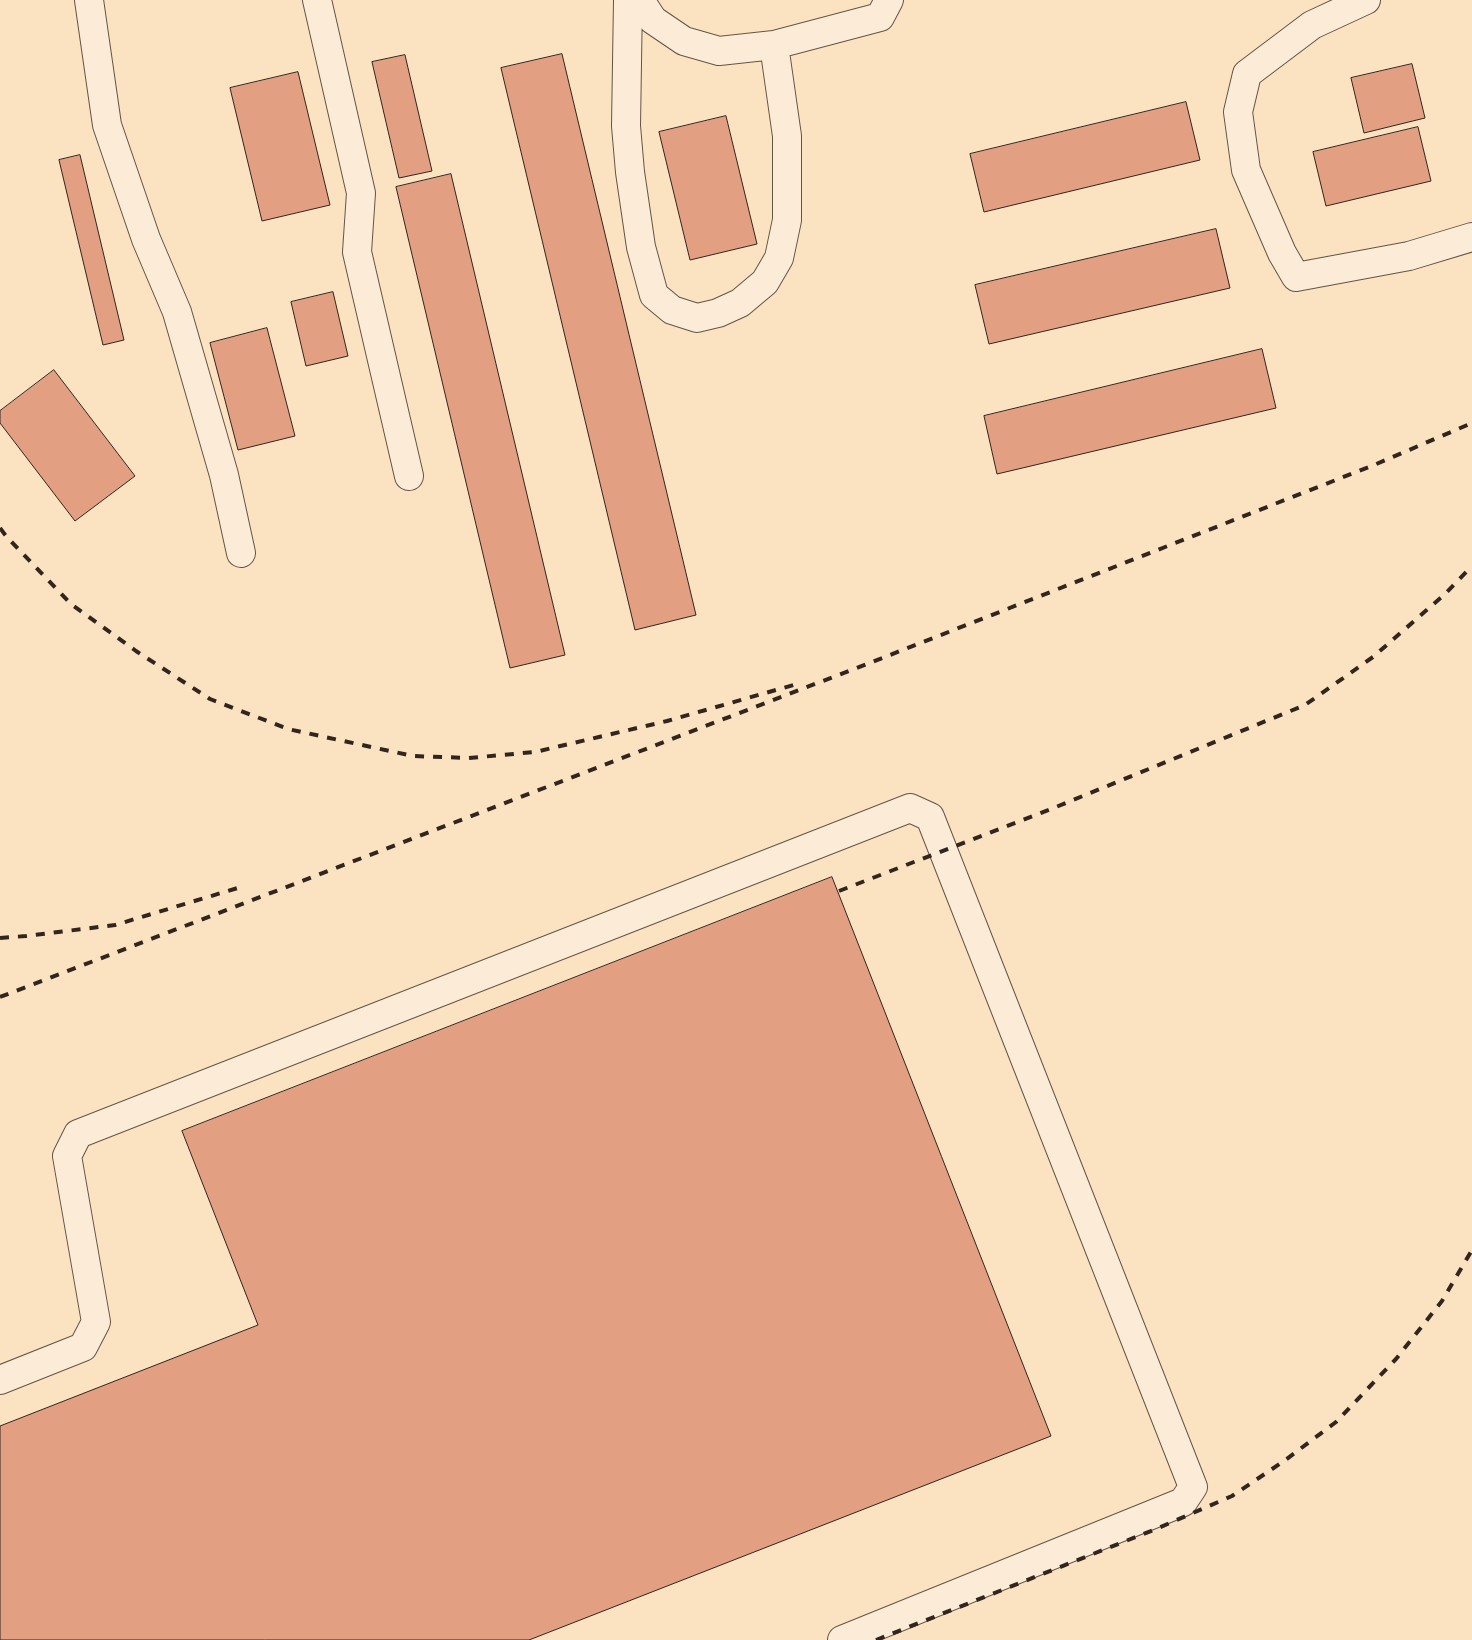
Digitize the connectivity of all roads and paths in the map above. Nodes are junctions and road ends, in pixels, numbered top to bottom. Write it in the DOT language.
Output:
graph roads {
  1 [pos="89,0"];
  2 [pos="317,0"];
  3 [pos="628,0"];
  4 [pos="640,0"];
  5 [pos="889,0"];
  6 [pos="1366,0"];
  7 [pos="774,45"];
  8 [pos="1472,237"];
  9 [pos="409,476"];
  10 [pos="241,553"];
  11 [pos="0,1380"];
  12 [pos="842,1640"];
  1 -- 10 [label="lane"];
  2 -- 9 [label="lane"];
  3 -- 7 [label="lane"];
  4 -- 7 [label="lane"];
  5 -- 7 [label="lane"];
  6 -- 8 [label="lane"];
  11 -- 12 [label="lane"];
}
